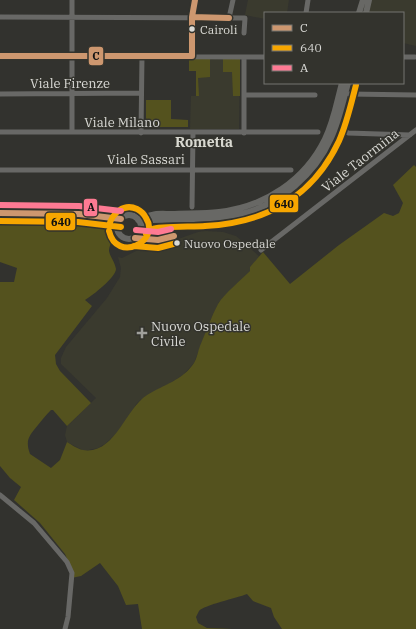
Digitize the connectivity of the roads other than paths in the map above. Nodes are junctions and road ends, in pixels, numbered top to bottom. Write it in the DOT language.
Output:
graph roads {
  1 [pos="72,0"];
  2 [pos="195,0"];
  3 [pos="233,0"];
  4 [pos="308,0"];
  5 [pos="363,0"];
  6 [pos="369,0"];
  7 [pos="306,12"];
  8 [pos="359,12"];
  9 [pos="366,12"];
  10 [pos="72,16"];
  11 [pos="0,17"];
  12 [pos="192,17"];
  13 [pos="229,18"];
  14 [pos="244,32"];
  15 [pos="0,56"];
  16 [pos="72,56"];
  17 [pos="142,56"];
  18 [pos="192,56"];
  19 [pos="404,56"];
  20 [pos="244,57"];
  21 [pos="264,57"];
  22 [pos="415,57"];
  23 [pos="342,84"];
  24 [pos="348,84"];
  25 [pos="355,84"];
  26 [pos="141,93"];
  27 [pos="0,94"];
  28 [pos="345,94"];
  29 [pos="72,95"];
  30 [pos="244,95"];
  31 [pos="315,95"];
  32 [pos="352,95"];
  33 [pos="416,95"];
  34 [pos="416,130"];
  35 [pos="0,132"];
  36 [pos="72,132"];
  37 [pos="244,132"];
  38 [pos="318,132"];
  39 [pos="140,133"];
  40 [pos="193,133"];
  41 [pos="410,135"];
  42 [pos="0,170"];
  43 [pos="192,170"];
  44 [pos="291,170"];
  45 [pos="192,207"];
  46 [pos="0,210"];
  47 [pos="0,213"];
  48 [pos="54,214"];
  49 [pos="0,219"];
  50 [pos="121,219"];
  51 [pos="138,220"];
  52 [pos="117,228"];
  53 [pos="141,228"];
  54 [pos="261,250"];
  55 [pos="0,495"];
  56 [pos="65,629"];
  1 -- 10 [label="street"];
  2 -- 12 [label="street"];
  3 -- 13 [label="street"];
  4 -- 7 [label="street"];
  5 -- 8 [label="main road"];
  6 -- 9 [label="main road"];
  10 -- 11 [label="street"];
  10 -- 12 [label="street"];
  10 -- 16 [label="street"];
  12 -- 13 [label="street"];
  12 -- 18 [label="street"];
  13 -- 14 [label="street"];
  15 -- 16 [label="street"];
  16 -- 17 [label="street"];
  16 -- 29 [label="street"];
  17 -- 18 [label="street"];
  17 -- 26 [label="street"];
  18 -- 20 [label="street"];
  19 -- 22 [label="street"];
  20 -- 21 [label="street"];
  20 -- 30 [label="street"];
  23 -- 51 [label="main road"];
  24 -- 28 [label="main road"];
  25 -- 32 [label="street"];
  26 -- 29 [label="street, Viale Firenze"];
  26 -- 39 [label="street"];
  27 -- 29 [label="street, Viale Firenze"];
  28 -- 32 [label="street"];
  28 -- 53 [label="main road"];
  29 -- 36 [label="street"];
  30 -- 31 [label="street"];
  30 -- 37 [label="street"];
  32 -- 33 [label="street"];
  32 -- 41 [label="street"];
  34 -- 41 [label="street, Viale Taormina"];
  35 -- 36 [label="street, Viale Milano"];
  36 -- 39 [label="street, Viale Milano"];
  37 -- 38 [label="street, Viale Milano"];
  37 -- 40 [label="street, Viale Milano"];
  39 -- 40 [label="street, Viale Milano"];
  40 -- 43 [label="street"];
  41 -- 54 [label="street, Viale Taormina"];
  42 -- 43 [label="street, Viale Sassari"];
  43 -- 44 [label="street, Viale Sassari"];
  43 -- 45 [label="street"];
  46 -- 48 [label="street"];
  47 -- 48 [label="main road"];
  48 -- 50 [label="main road"];
  49 -- 52 [label="main road"];
  50 -- 51 [label="main road"];
  50 -- 52 [label="main road"];
  51 -- 53 [label="main road"];
  52 -- 53 [label="main road"];
  55 -- 56 [label="street"];
}
